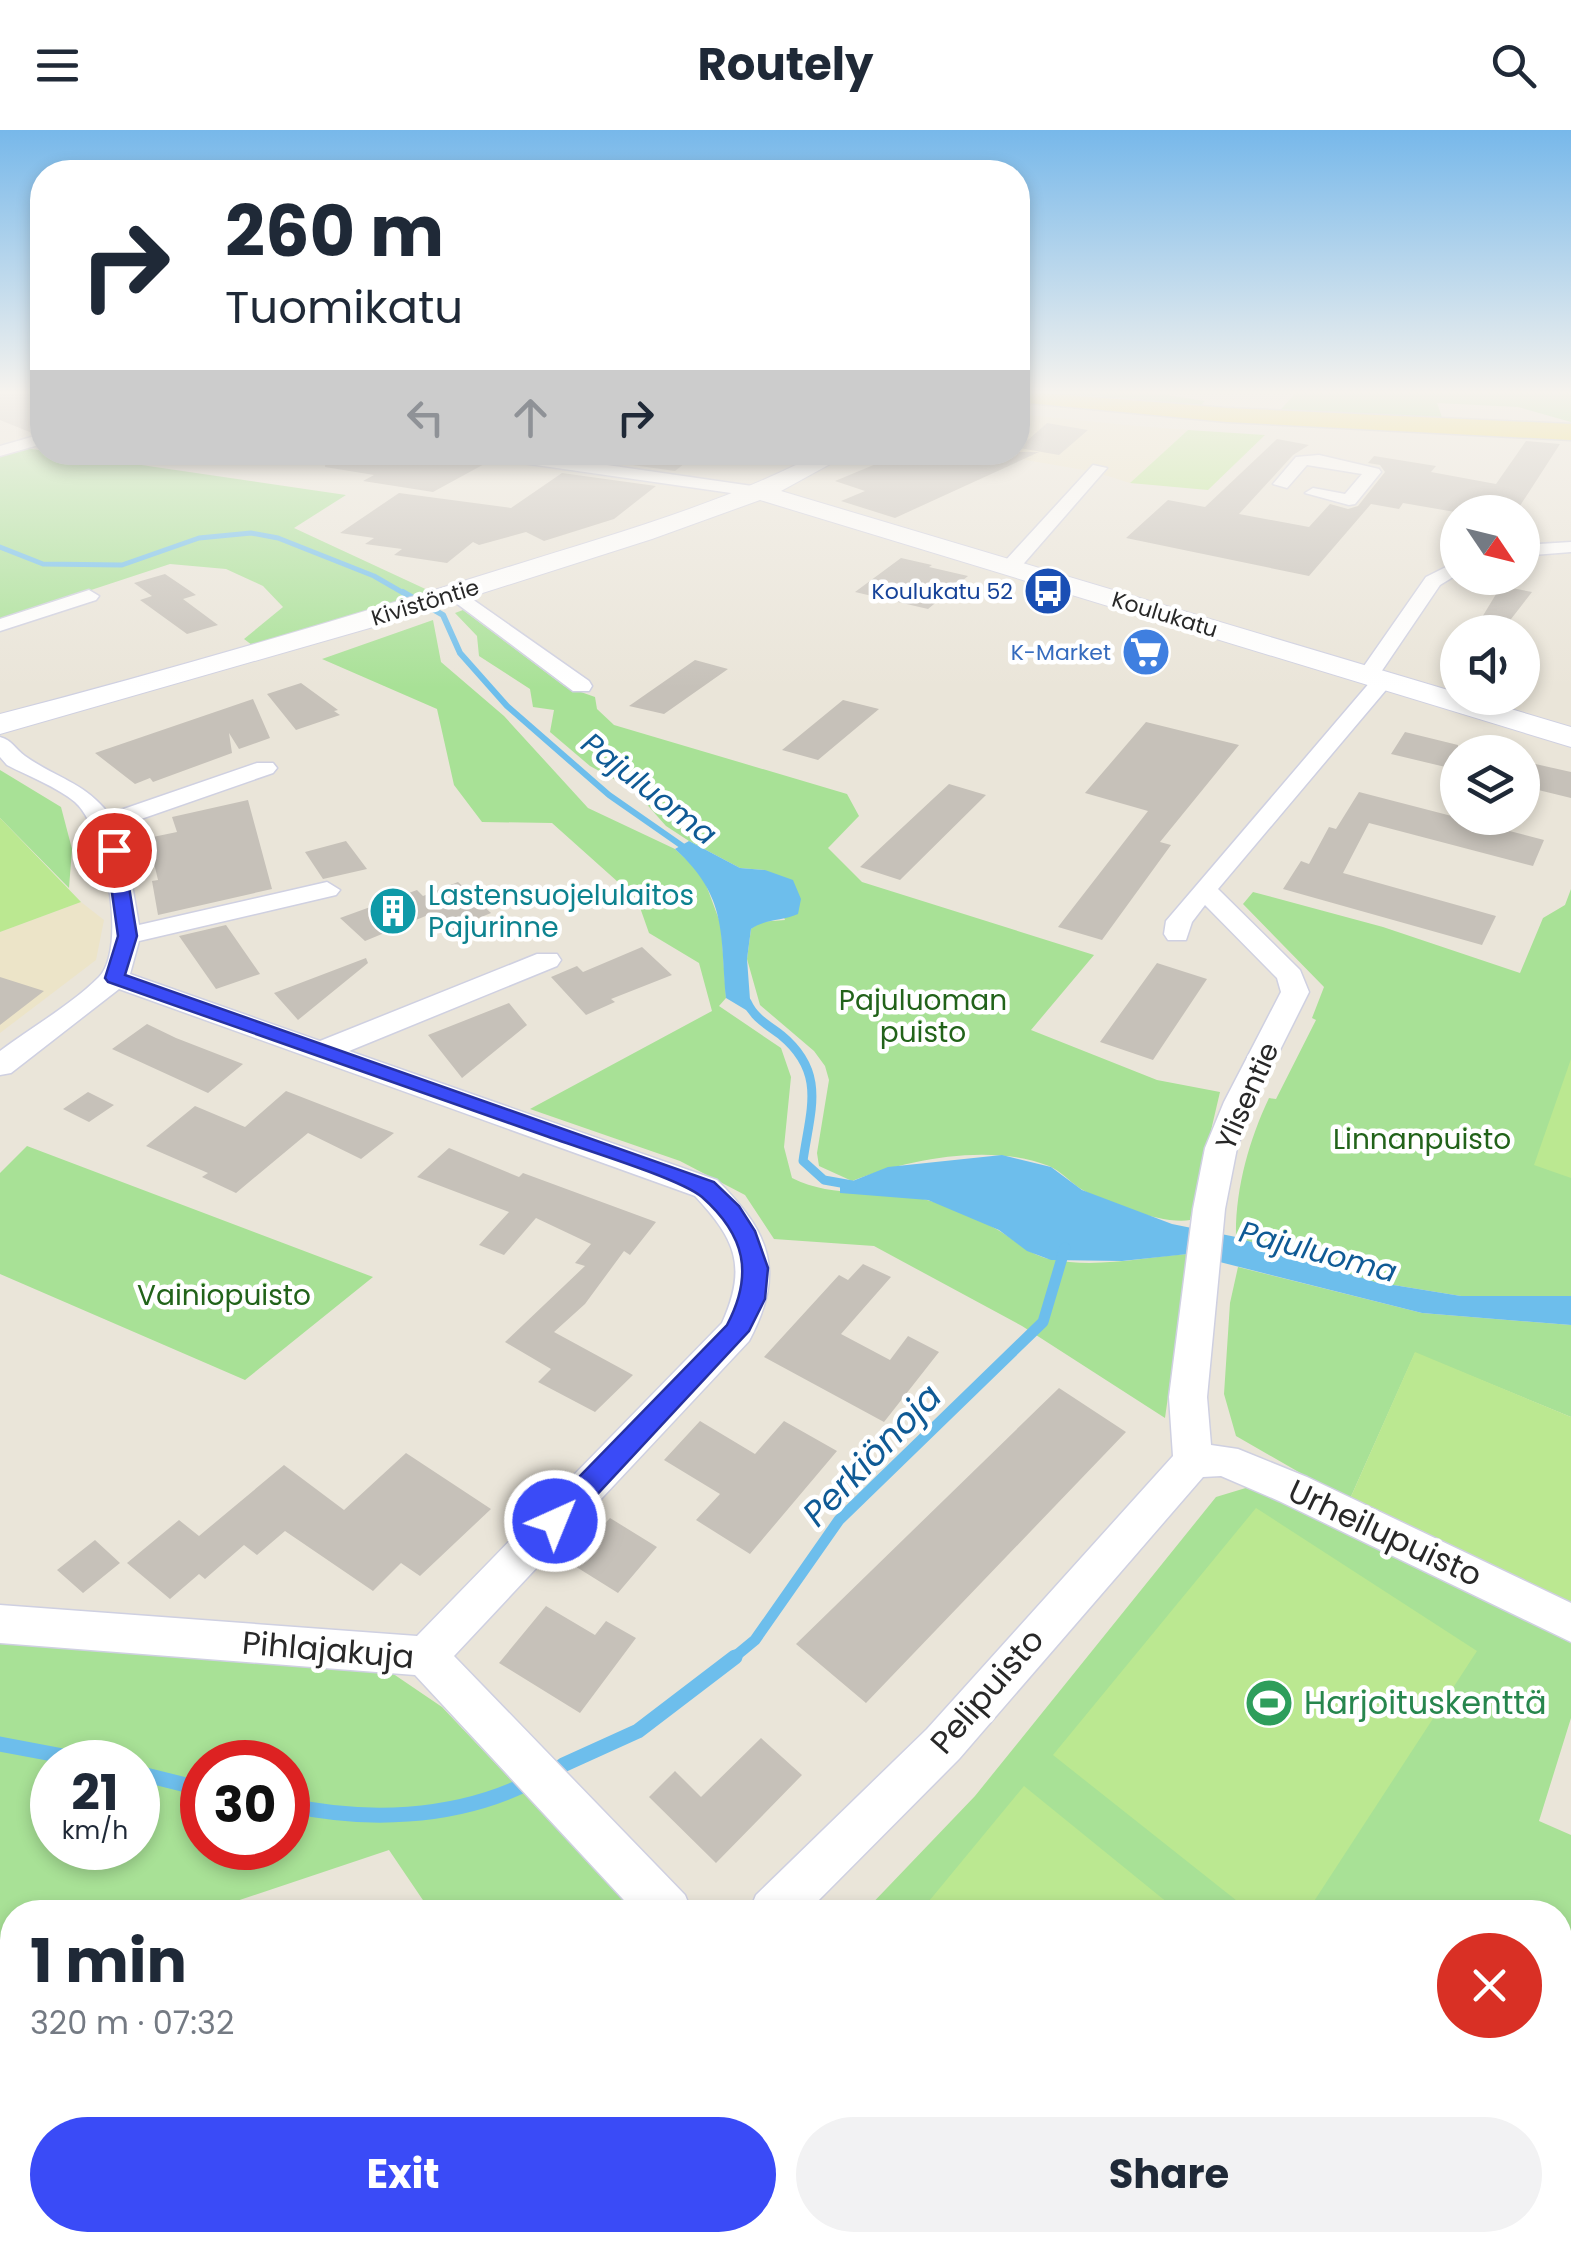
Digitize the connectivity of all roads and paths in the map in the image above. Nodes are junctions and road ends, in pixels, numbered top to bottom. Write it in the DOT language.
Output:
graph roads {
  1 [pos="745,490"];
  2 [pos="763,490"];
  3 [pos="1079,490"];
  4 [pos="1358,490"];
  5 [pos="759,492"];
  6 [pos="1313,493"];
  7 [pos="1571,547"];
  8 [pos="1540,549"];
  9 [pos="1012,565"];
  10 [pos="1440,577"];
  11 [pos="447,595"];
  12 [pos="90,596"];
  13 [pos="0,625"];
  14 [pos="1376,678"];
  15 [pos="581,686"];
  16 [pos="0,724"];
  17 [pos="1571,737"];
  18 [pos="0,744"];
  19 [pos="265,768"];
  20 [pos="104,824"];
  21 [pos="327,890"];
  22 [pos="1206,890"];
  23 [pos="1177,934"];
  24 [pos="127,936"];
  25 [pos="547,960"];
  26 [pos="115,978"];
  27 [pos="319,1052"];
  28 [pos="0,1066"];
  29 [pos="1194,1461"];
  30 [pos="1571,1623"];
  31 [pos="0,1624"];
  32 [pos="426,1656"];
  33 [pos="657,1900"];
  34 [pos="785,1900"];
  1 -- 5 [label="street"];
  2 -- 5 [label="main road, Kivistöntie"];
  3 -- 9 [label="street"];
  4 -- 6 [label="street"];
  5 -- 9 [label="main road, Koulukatu"];
  5 -- 11 [label="main road, Kivistöntie"];
  7 -- 8 [label="street"];
  9 -- 14 [label="main road, Koulukatu"];
  10 -- 14 [label="street"];
  11 -- 15 [label="street"];
  11 -- 16 [label="main road, Kivistöntie"];
  12 -- 13 [label="street"];
  14 -- 17 [label="main road, Koulukatu"];
  14 -- 22 [label="street"];
  18 -- 20 [label="street"];
  19 -- 20 [label="street"];
  20 -- 24 [label="street"];
  21 -- 24 [label="street"];
  22 -- 23 [label="street"];
  22 -- 29 [label="street, Ylisentie"];
  24 -- 26 [label="street"];
  25 -- 27 [label="street"];
  26 -- 27 [label="street"];
  26 -- 28 [label="street"];
  27 -- 32 [label="street"];
  29 -- 30 [label="street, Urheilupuisto"];
  29 -- 34 [label="street, Pelipuisto"];
  31 -- 32 [label="street, Pihlajakuja"];
  32 -- 33 [label="street, Pihlajakuja"];
}
